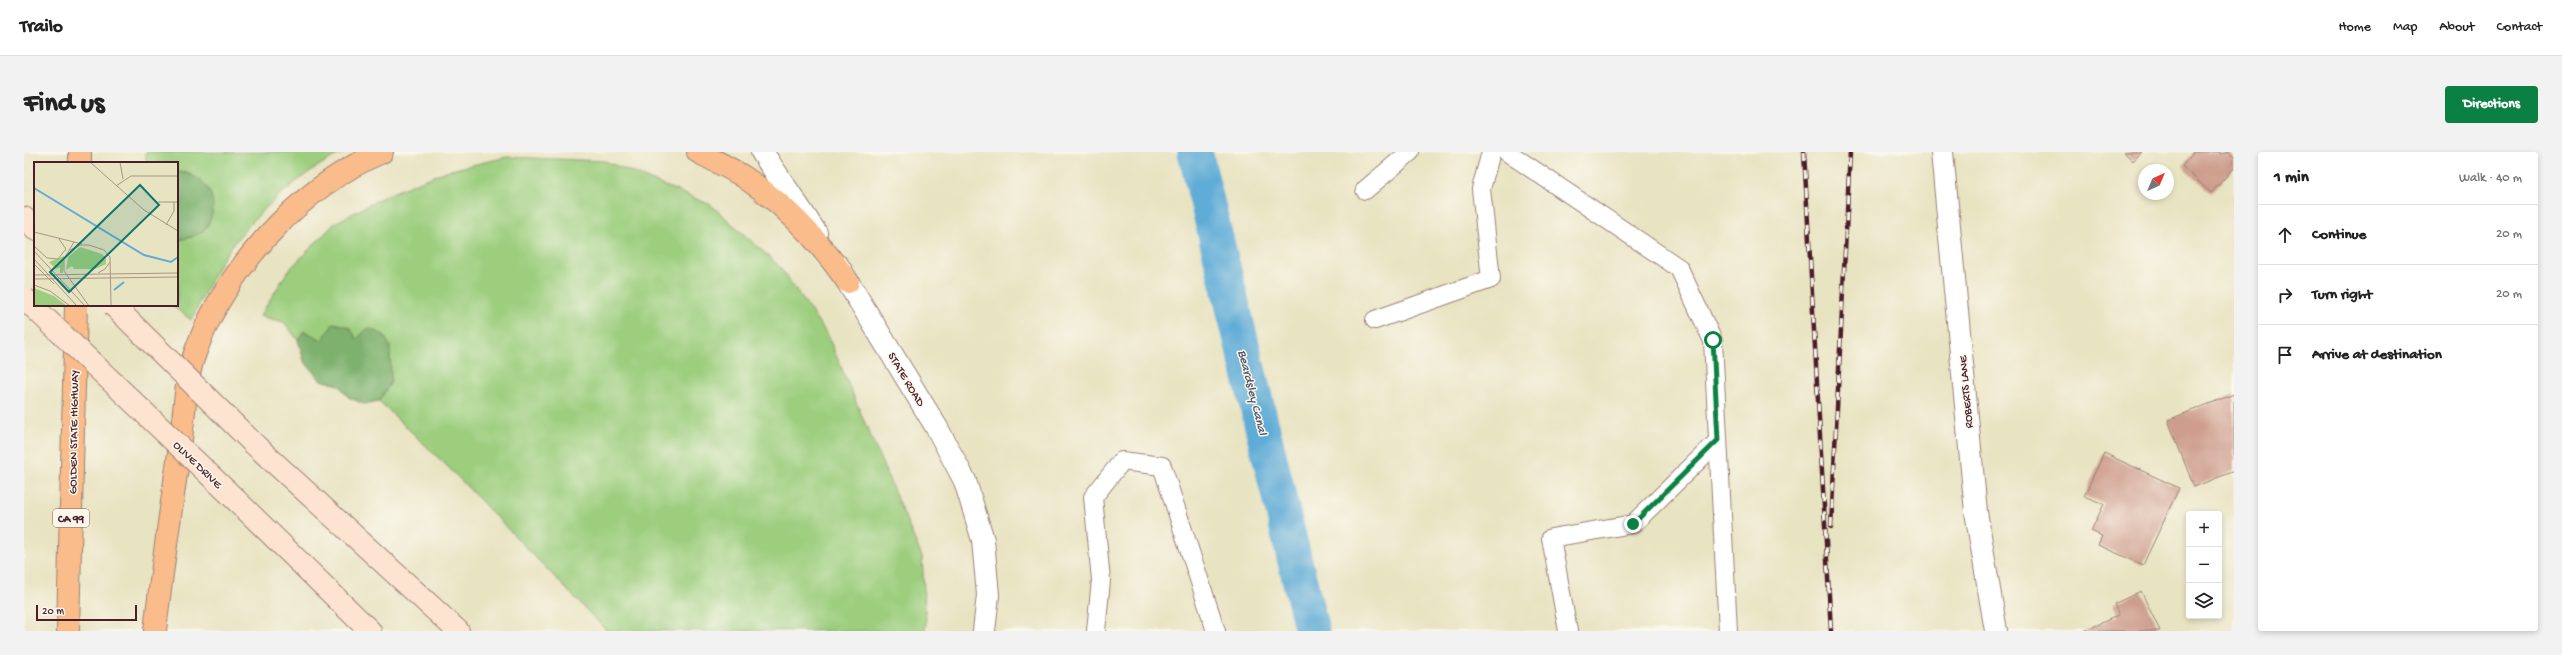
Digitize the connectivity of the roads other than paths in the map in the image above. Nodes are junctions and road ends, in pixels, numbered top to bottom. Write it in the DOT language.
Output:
graph roads {
  1 [pos="382,152"];
  2 [pos="698,152"];
  3 [pos="762,152"];
  4 [pos="1410,152"];
  5 [pos="1491,152"];
  6 [pos="1506,152"];
  7 [pos="1942,152"];
  8 [pos="1365,190"];
  9 [pos="24,218"];
  10 [pos="34,228"];
  11 [pos="848,282"];
  12 [pos="24,298"];
  13 [pos="76,306"];
  14 [pos="114,306"];
  15 [pos="1375,320"];
  16 [pos="1718,440"];
  17 [pos="458,630"];
  18 [pos="68,631"];
  19 [pos="155,631"];
  20 [pos="370,631"];
  21 [pos="984,631"];
  22 [pos="1096,631"];
  23 [pos="1216,631"];
  24 [pos="1568,631"];
  25 [pos="1728,631"];
  26 [pos="1996,631"];
  1 -- 19 [label="highway"];
  2 -- 11 [label="highway"];
  3 -- 11 [label="street, STATE ROAD"];
  4 -- 8 [label="lane"];
  5 -- 15 [label="lane"];
  6 -- 16 [label="lane"];
  7 -- 26 [label="street, ROBERTS LANE"];
  9 -- 10 [label="main road"];
  11 -- 21 [label="street, STATE ROAD"];
  12 -- 20 [label="main road, OLIVE DRIVE, bridge"];
  13 -- 18 [label="highway, GOLDEN STATE HIGHWAY / CA 99"];
  14 -- 17 [label="main road, bridge"];
  16 -- 24 [label="lane"];
  16 -- 25 [label="lane"];
  22 -- 23 [label="lane"];
}
